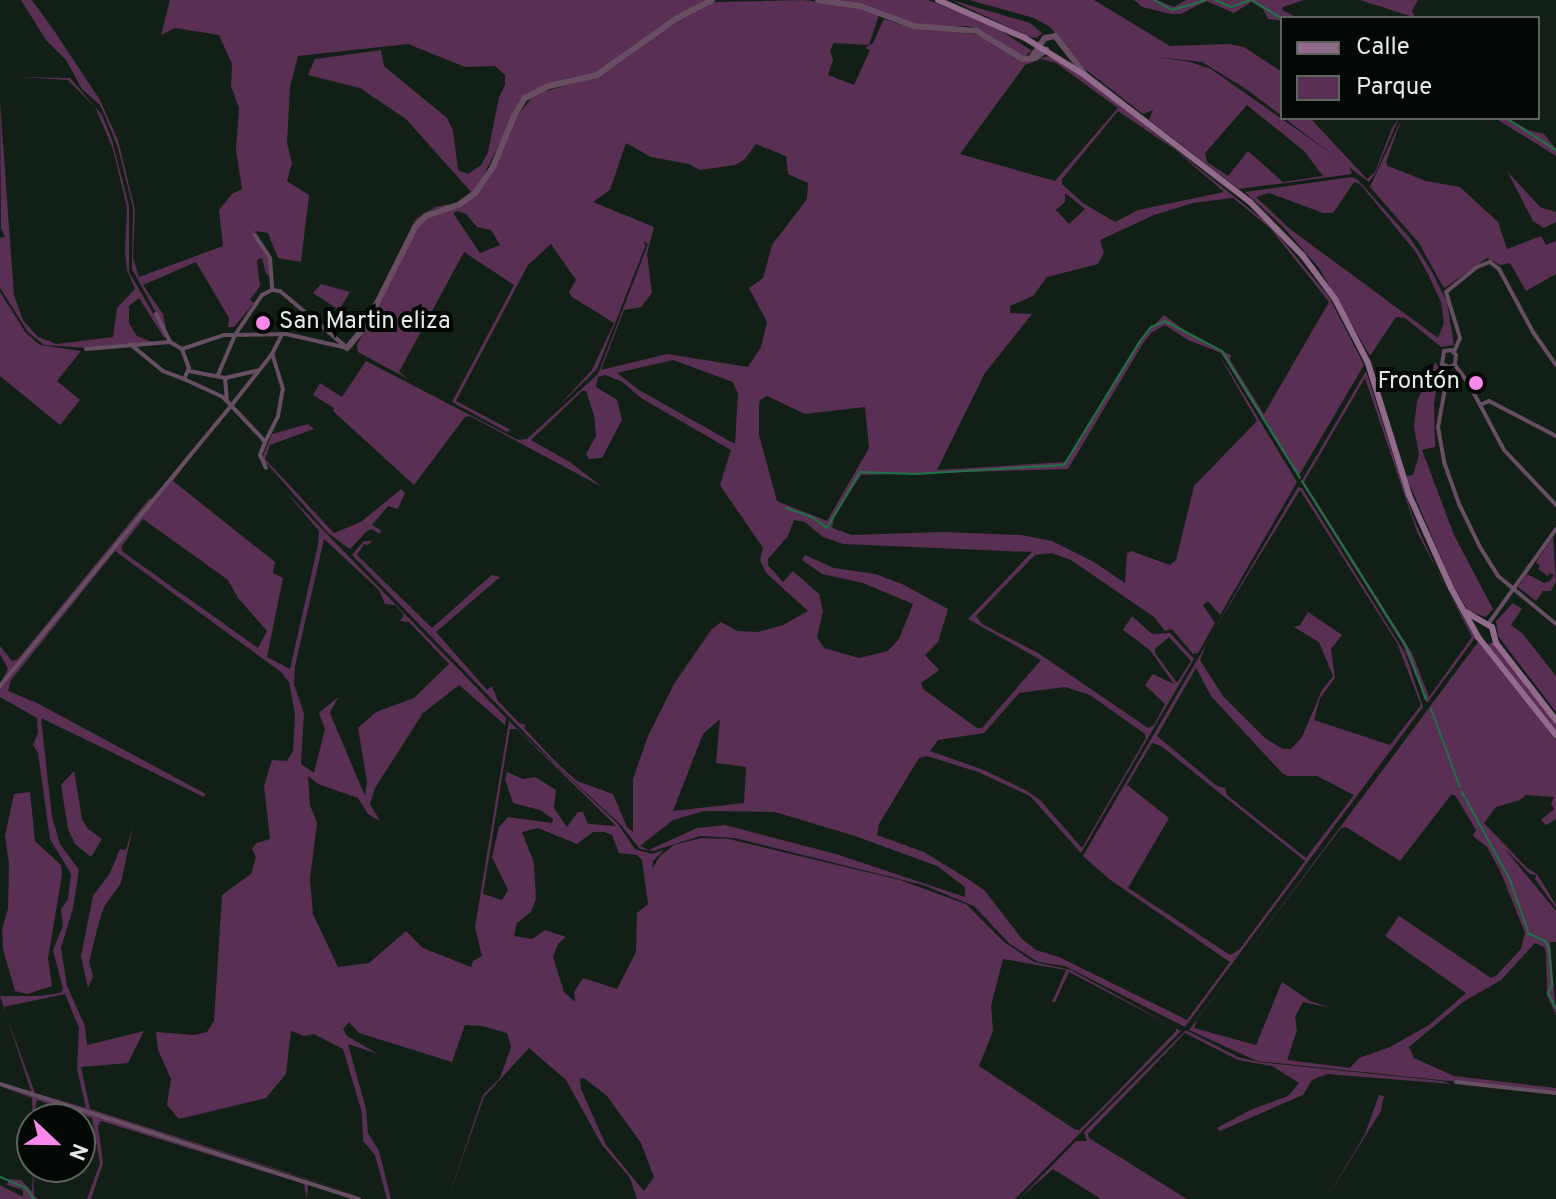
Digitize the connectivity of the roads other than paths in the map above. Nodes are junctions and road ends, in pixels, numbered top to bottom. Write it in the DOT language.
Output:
graph roads {
  1 [pos="712,0"];
  2 [pos="818,0"];
  3 [pos="938,0"];
  4 [pos="1025,38"];
  5 [pos="1043,48"];
  6 [pos="1032,56"];
  7 [pos="1086,76"];
  8 [pos="255,235"];
  9 [pos="272,290"];
  10 [pos="156,314"];
  11 [pos="235,335"];
  12 [pos="281,336"];
  13 [pos="170,342"];
  14 [pos="130,344"];
  15 [pos="347,348"];
  16 [pos="86,349"];
  17 [pos="182,349"];
  18 [pos="1454,352"];
  19 [pos="272,354"];
  20 [pos="1556,365"];
  21 [pos="1452,366"];
  22 [pos="259,370"];
  23 [pos="189,371"];
  24 [pos="218,375"];
  25 [pos="225,378"];
  26 [pos="184,379"];
  27 [pos="229,404"];
  28 [pos="1480,405"];
  29 [pos="1556,436"];
  30 [pos="265,442"];
  31 [pos="266,468"];
  32 [pos="1556,505"];
  33 [pos="1556,529"];
  34 [pos="1512,590"];
  35 [pos="1463,610"];
  36 [pos="1480,622"];
  37 [pos="1489,623"];
  38 [pos="1556,624"];
  39 [pos="1473,630"];
  40 [pos="1492,636"];
  41 [pos="1482,642"];
  42 [pos="0,686"];
  43 [pos="1556,720"];
  44 [pos="1556,735"];
  45 [pos="1456,1082"];
  46 [pos="0,1084"];
  47 [pos="1556,1093"];
  48 [pos="359,1199"];
  1 -- 15 [label="street"];
  2 -- 6 [label="street"];
  3 -- 4 [label="main road"];
  4 -- 5 [label="main road"];
  4 -- 6 [label="street"];
  5 -- 6 [label="street"];
  5 -- 7 [label="main road"];
  5 -- 7 [label="street"];
  7 -- 35 [label="main road"];
  8 -- 9 [label="street"];
  9 -- 11 [label="street"];
  9 -- 15 [label="street"];
  10 -- 13 [label="street"];
  11 -- 12 [label="street"];
  11 -- 17 [label="street"];
  11 -- 24 [label="street"];
  12 -- 15 [label="street"];
  12 -- 19 [label="street"];
  13 -- 14 [label="street"];
  13 -- 17 [label="street"];
  14 -- 16 [label="street"];
  14 -- 26 [label="street"];
  17 -- 23 [label="street"];
  18 -- 20 [label="street"];
  18 -- 21 [label="street"];
  18 -- 21 [label="street"];
  19 -- 22 [label="street"];
  19 -- 30 [label="street"];
  21 -- 28 [label="street"];
  21 -- 34 [label="street"];
  22 -- 25 [label="street"];
  22 -- 27 [label="street"];
  23 -- 24 [label="street"];
  23 -- 26 [label="street"];
  24 -- 25 [label="street"];
  25 -- 27 [label="street"];
  26 -- 27 [label="street"];
  27 -- 30 [label="street"];
  27 -- 42 [label="street"];
  28 -- 29 [label="street"];
  28 -- 32 [label="street"];
  30 -- 31 [label="street"];
  33 -- 34 [label="street"];
  34 -- 37 [label="street"];
  34 -- 38 [label="street"];
  35 -- 36 [label="main road"];
  35 -- 39 [label="main road"];
  36 -- 37 [label="main road"];
  36 -- 39 [label="main road"];
  37 -- 40 [label="main road"];
  39 -- 41 [label="main road"];
  40 -- 41 [label="main road"];
  40 -- 43 [label="main road"];
  41 -- 44 [label="main road"];
  45 -- 47 [label="street"];
  46 -- 48 [label="street"];
}
